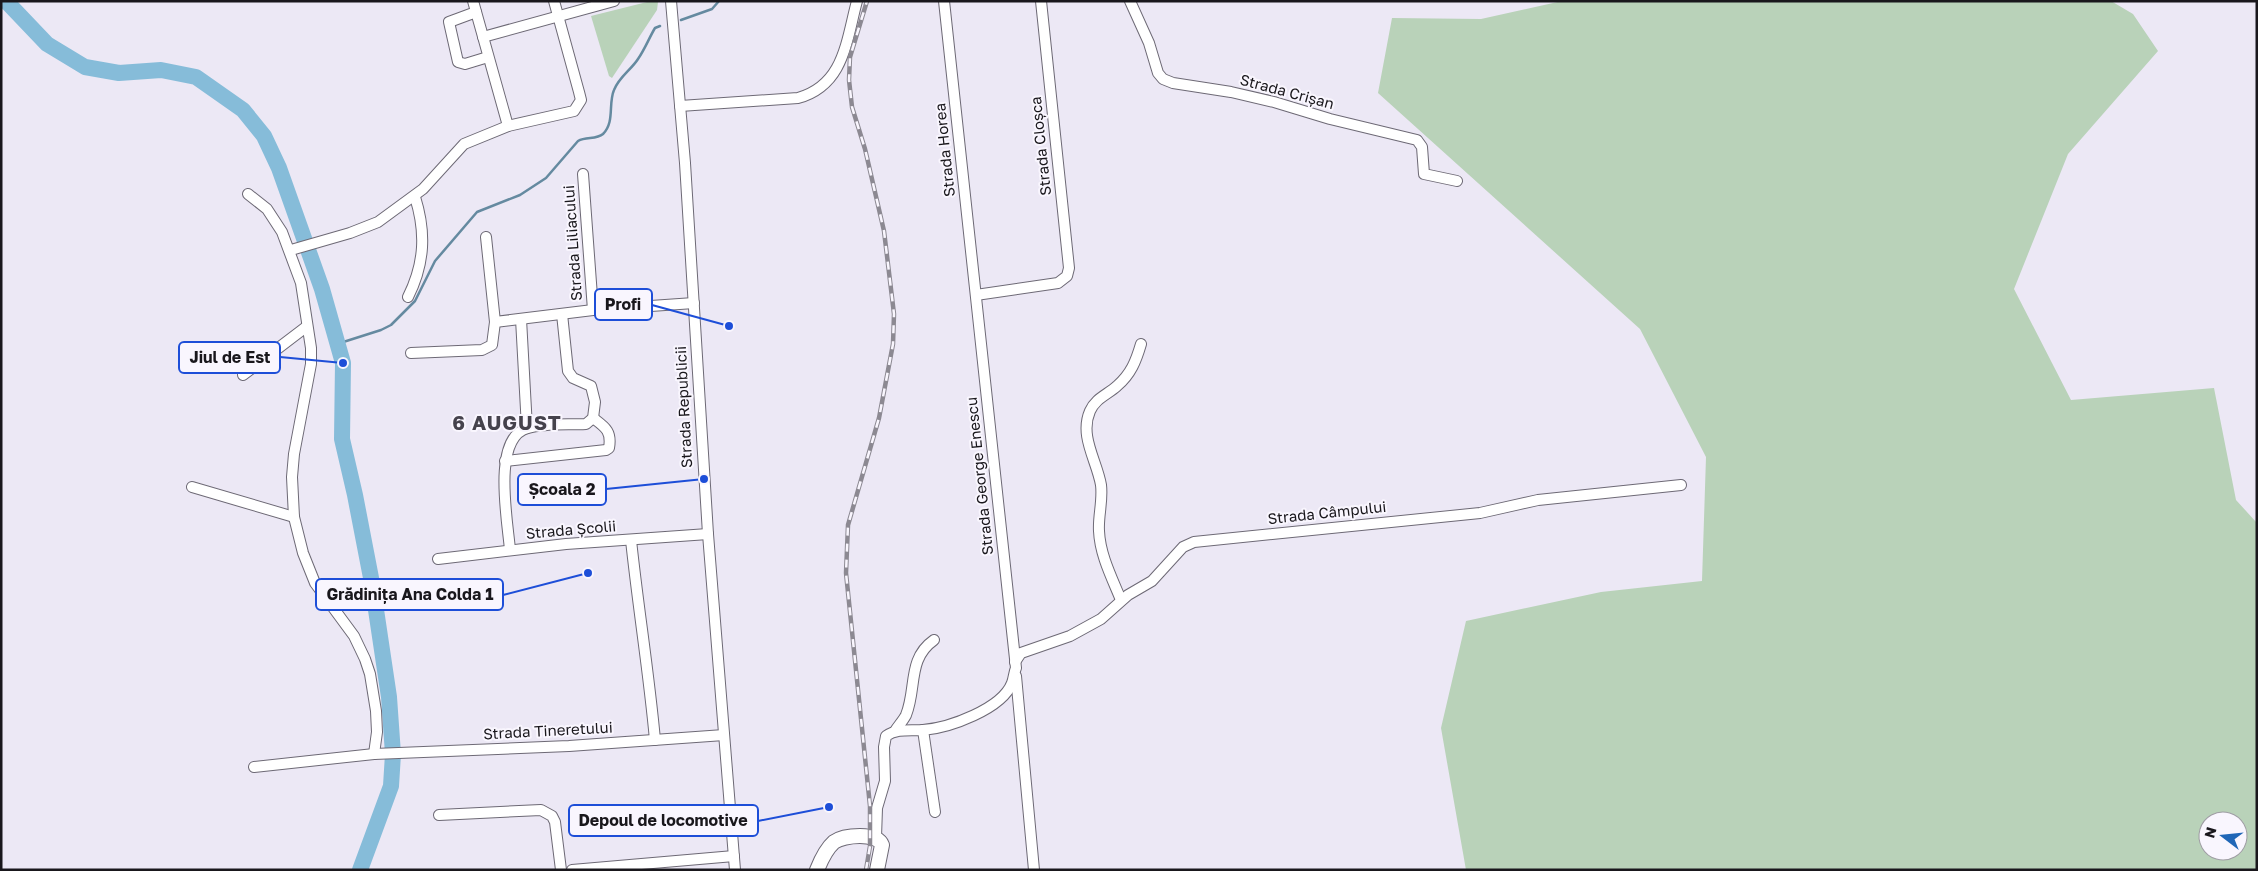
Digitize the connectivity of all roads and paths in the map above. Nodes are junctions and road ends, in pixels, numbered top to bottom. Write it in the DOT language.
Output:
graph roads {
  1 [pos="473,1"];
  2 [pos="554,1"];
  3 [pos="614,1"];
  4 [pos="671,1"];
  5 [pos="857,1"];
  6 [pos="944,1"];
  7 [pos="1041,1"];
  8 [pos="1130,1"];
  9 [pos="476,12"];
  10 [pos="557,16"];
  11 [pos="483,37"];
  12 [pos="488,57"];
  13 [pos="680,106"];
  14 [pos="508,126"];
  15 [pos="583,174"];
  16 [pos="1457,181"];
  17 [pos="248,194"];
  18 [pos="415,197"];
  19 [pos="486,237"];
  20 [pos="291,250"];
  21 [pos="976,295"];
  22 [pos="408,297"];
  23 [pos="694,303"];
  24 [pos="593,310"];
  25 [pos="562,314"];
  26 [pos="521,319"];
  27 [pos="495,322"];
  28 [pos="306,327"];
  29 [pos="1141,344"];
  30 [pos="410,353"];
  31 [pos="243,375"];
  32 [pos="593,418"];
  33 [pos="527,428"];
  34 [pos="505,462"];
  35 [pos="1681,485"];
  36 [pos="192,487"];
  37 [pos="294,517"];
  38 [pos="708,534"];
  39 [pos="631,540"];
  40 [pos="510,550"];
  41 [pos="438,559"];
  42 [pos="1121,600"];
  43 [pos="934,640"];
  44 [pos="1015,661"];
  45 [pos="924,730"];
  46 [pos="895,731"];
  47 [pos="724,735"];
  48 [pos="655,740"];
  49 [pos="378,753"];
  50 [pos="254,767"];
  51 [pos="935,812"];
  52 [pos="439,815"];
  53 [pos="876,837"];
  54 [pos="734,856"];
  55 [pos="682,865"];
  56 [pos="561,870"];
  57 [pos="578,870"];
  58 [pos="735,870"];
  59 [pos="817,870"];
  60 [pos="877,870"];
  61 [pos="1034,870"];
  1 -- 9 [label="street"];
  2 -- 10 [label="street"];
  3 -- 10 [label="street"];
  4 -- 13 [label="street, Strada Republicii"];
  5 -- 13 [label="street"];
  6 -- 21 [label="street, Strada Horea"];
  7 -- 21 [label="street, Strada Cloșca"];
  8 -- 16 [label="street, Strada Crișan"];
  9 -- 11 [label="street"];
  9 -- 12 [label="street"];
  10 -- 11 [label="street"];
  10 -- 14 [label="street"];
  11 -- 12 [label="street"];
  12 -- 14 [label="street"];
  13 -- 23 [label="street, Strada Republicii"];
  14 -- 18 [label="street"];
  15 -- 24 [label="street, Strada Liliacului"];
  17 -- 20 [label="street"];
  18 -- 20 [label="street"];
  18 -- 22 [label="street"];
  19 -- 27 [label="street"];
  20 -- 28 [label="street"];
  21 -- 44 [label="street, Strada George Enescu"];
  23 -- 24 [label="street"];
  23 -- 38 [label="street, Strada Republicii"];
  24 -- 25 [label="street"];
  25 -- 26 [label="street"];
  25 -- 32 [label="street"];
  26 -- 27 [label="street"];
  26 -- 33 [label="street"];
  27 -- 30 [label="street"];
  28 -- 31 [label="street"];
  28 -- 37 [label="street"];
  29 -- 42 [label="street"];
  32 -- 33 [label="street"];
  32 -- 34 [label="street"];
  33 -- 34 [label="street"];
  34 -- 40 [label="street"];
  35 -- 42 [label="street, Strada Câmpului"];
  36 -- 37 [label="street"];
  37 -- 49 [label="street"];
  38 -- 39 [label="street, Strada Școlii"];
  38 -- 47 [label="street, Strada Republicii"];
  39 -- 40 [label="street, Strada Școlii"];
  39 -- 48 [label="street"];
  40 -- 41 [label="street, Strada Școlii"];
  42 -- 44 [label="street, Strada Câmpului"];
  43 -- 46 [label="street"];
  44 -- 45 [label="street"];
  44 -- 61 [label="street, Strada George Enescu"];
  45 -- 46 [label="street"];
  45 -- 51 [label="street"];
  46 -- 53 [label="street"];
  47 -- 48 [label="street, Strada Tineretului"];
  47 -- 54 [label="street, Strada Republicii"];
  48 -- 49 [label="street, Strada Tineretului"];
  49 -- 50 [label="street, Strada Tineretului"];
  52 -- 56 [label="street"];
  53 -- 59 [label="main road"];
  53 -- 60 [label="main road"];
  54 -- 55 [label="street"];
  54 -- 58 [label="street, Strada Republicii"];
  55 -- 57 [label="street"];
}
